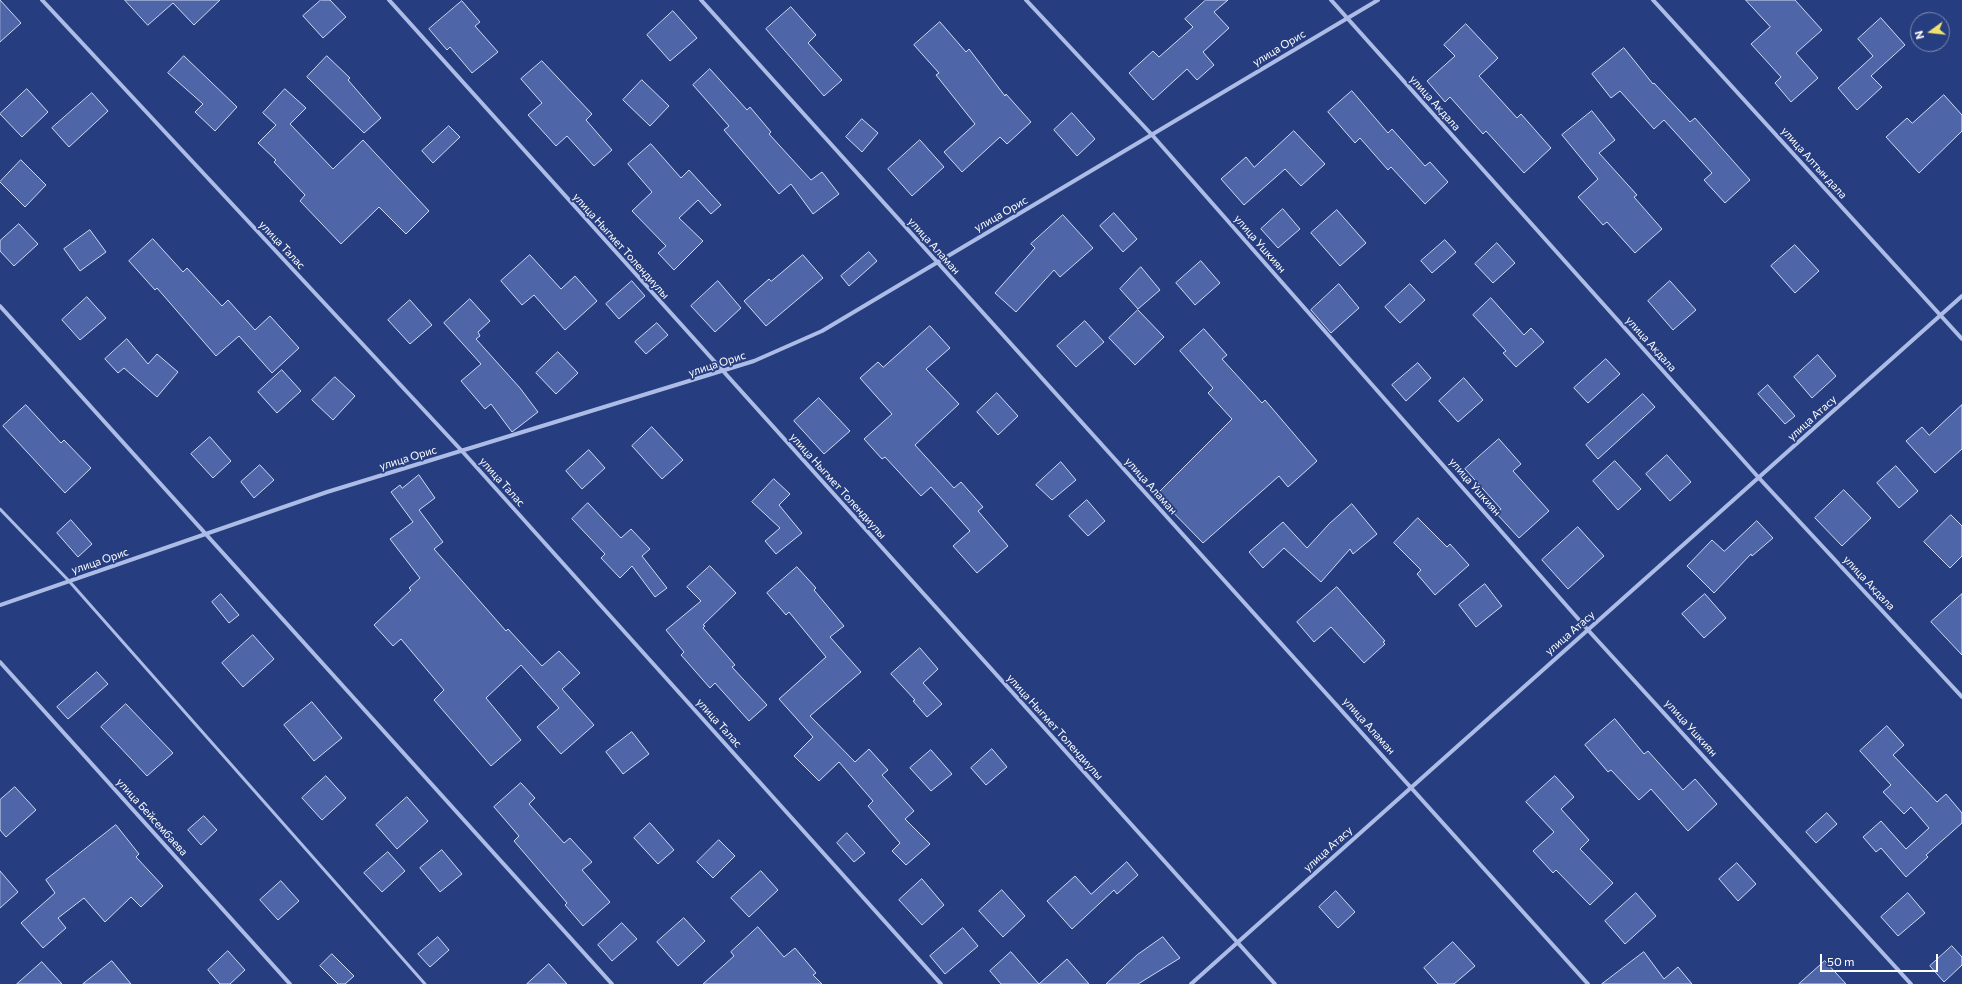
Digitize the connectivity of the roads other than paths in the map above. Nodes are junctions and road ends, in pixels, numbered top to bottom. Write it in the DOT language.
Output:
graph roads {
  1 [pos="42,0"];
  2 [pos="389,0"];
  3 [pos="701,0"];
  4 [pos="1026,0"];
  5 [pos="1331,0"];
  6 [pos="1378,0"];
  7 [pos="1654,0"];
  8 [pos="1347,18"];
  9 [pos="1153,136"];
  10 [pos="936,262"];
  11 [pos="1962,296"];
  12 [pos="0,306"];
  13 [pos="1940,315"];
  14 [pos="1962,339"];
  15 [pos="723,372"];
  16 [pos="462,451"];
  17 [pos="1759,478"];
  18 [pos="0,509"];
  19 [pos="207,534"];
  20 [pos="69,581"];
  21 [pos="0,605"];
  22 [pos="1588,630"];
  23 [pos="0,662"];
  24 [pos="1962,697"];
  25 [pos="1411,786"];
  26 [pos="1238,942"];
  27 [pos="290,984"];
  28 [pos="425,984"];
  29 [pos="612,984"];
  30 [pos="942,984"];
  31 [pos="1191,984"];
  32 [pos="1276,984"];
  33 [pos="1588,984"];
  34 [pos="1911,984"];
  1 -- 16 [label="street, улица Талас"];
  2 -- 15 [label="street, улица Ныгмет Толендиулы"];
  3 -- 10 [label="street, улица Аламан"];
  4 -- 9 [label="street, улица Ушкиян"];
  5 -- 8 [label="street, улица Акдала"];
  6 -- 8 [label="street, улица Орис"];
  7 -- 13 [label="street, улица Алтын дала"];
  8 -- 9 [label="street, улица Орис"];
  8 -- 17 [label="street, улица Акдала"];
  9 -- 10 [label="street, улица Орис"];
  9 -- 22 [label="street, улица Ушкиян"];
  10 -- 15 [label="street, улица Орис"];
  10 -- 25 [label="street, улица Аламан"];
  11 -- 13 [label="street, улица Атасу"];
  12 -- 19 [label="street"];
  13 -- 14 [label="street, улица Алтын дала"];
  13 -- 17 [label="street, улица Атасу"];
  15 -- 16 [label="street, улица Орис"];
  15 -- 26 [label="street, улица Ныгмет Толендиулы"];
  16 -- 19 [label="street, улица Орис"];
  16 -- 30 [label="street, улица Талас"];
  17 -- 22 [label="street, улица Атасу"];
  17 -- 24 [label="street, улица Акдала"];
  18 -- 20 [label="lane"];
  19 -- 20 [label="street, улица Орис"];
  19 -- 29 [label="street"];
  20 -- 21 [label="street, улица Орис"];
  20 -- 28 [label="lane"];
  22 -- 25 [label="street, улица Атасу"];
  22 -- 34 [label="street, улица Ушкиян"];
  23 -- 27 [label="street, улица Бейсембаева"];
  25 -- 26 [label="street, улица Атасу"];
  25 -- 33 [label="street, улица Аламан"];
  26 -- 31 [label="street, улица Атасу"];
  26 -- 32 [label="street, улица Ныгмет Толендиулы"];
}
